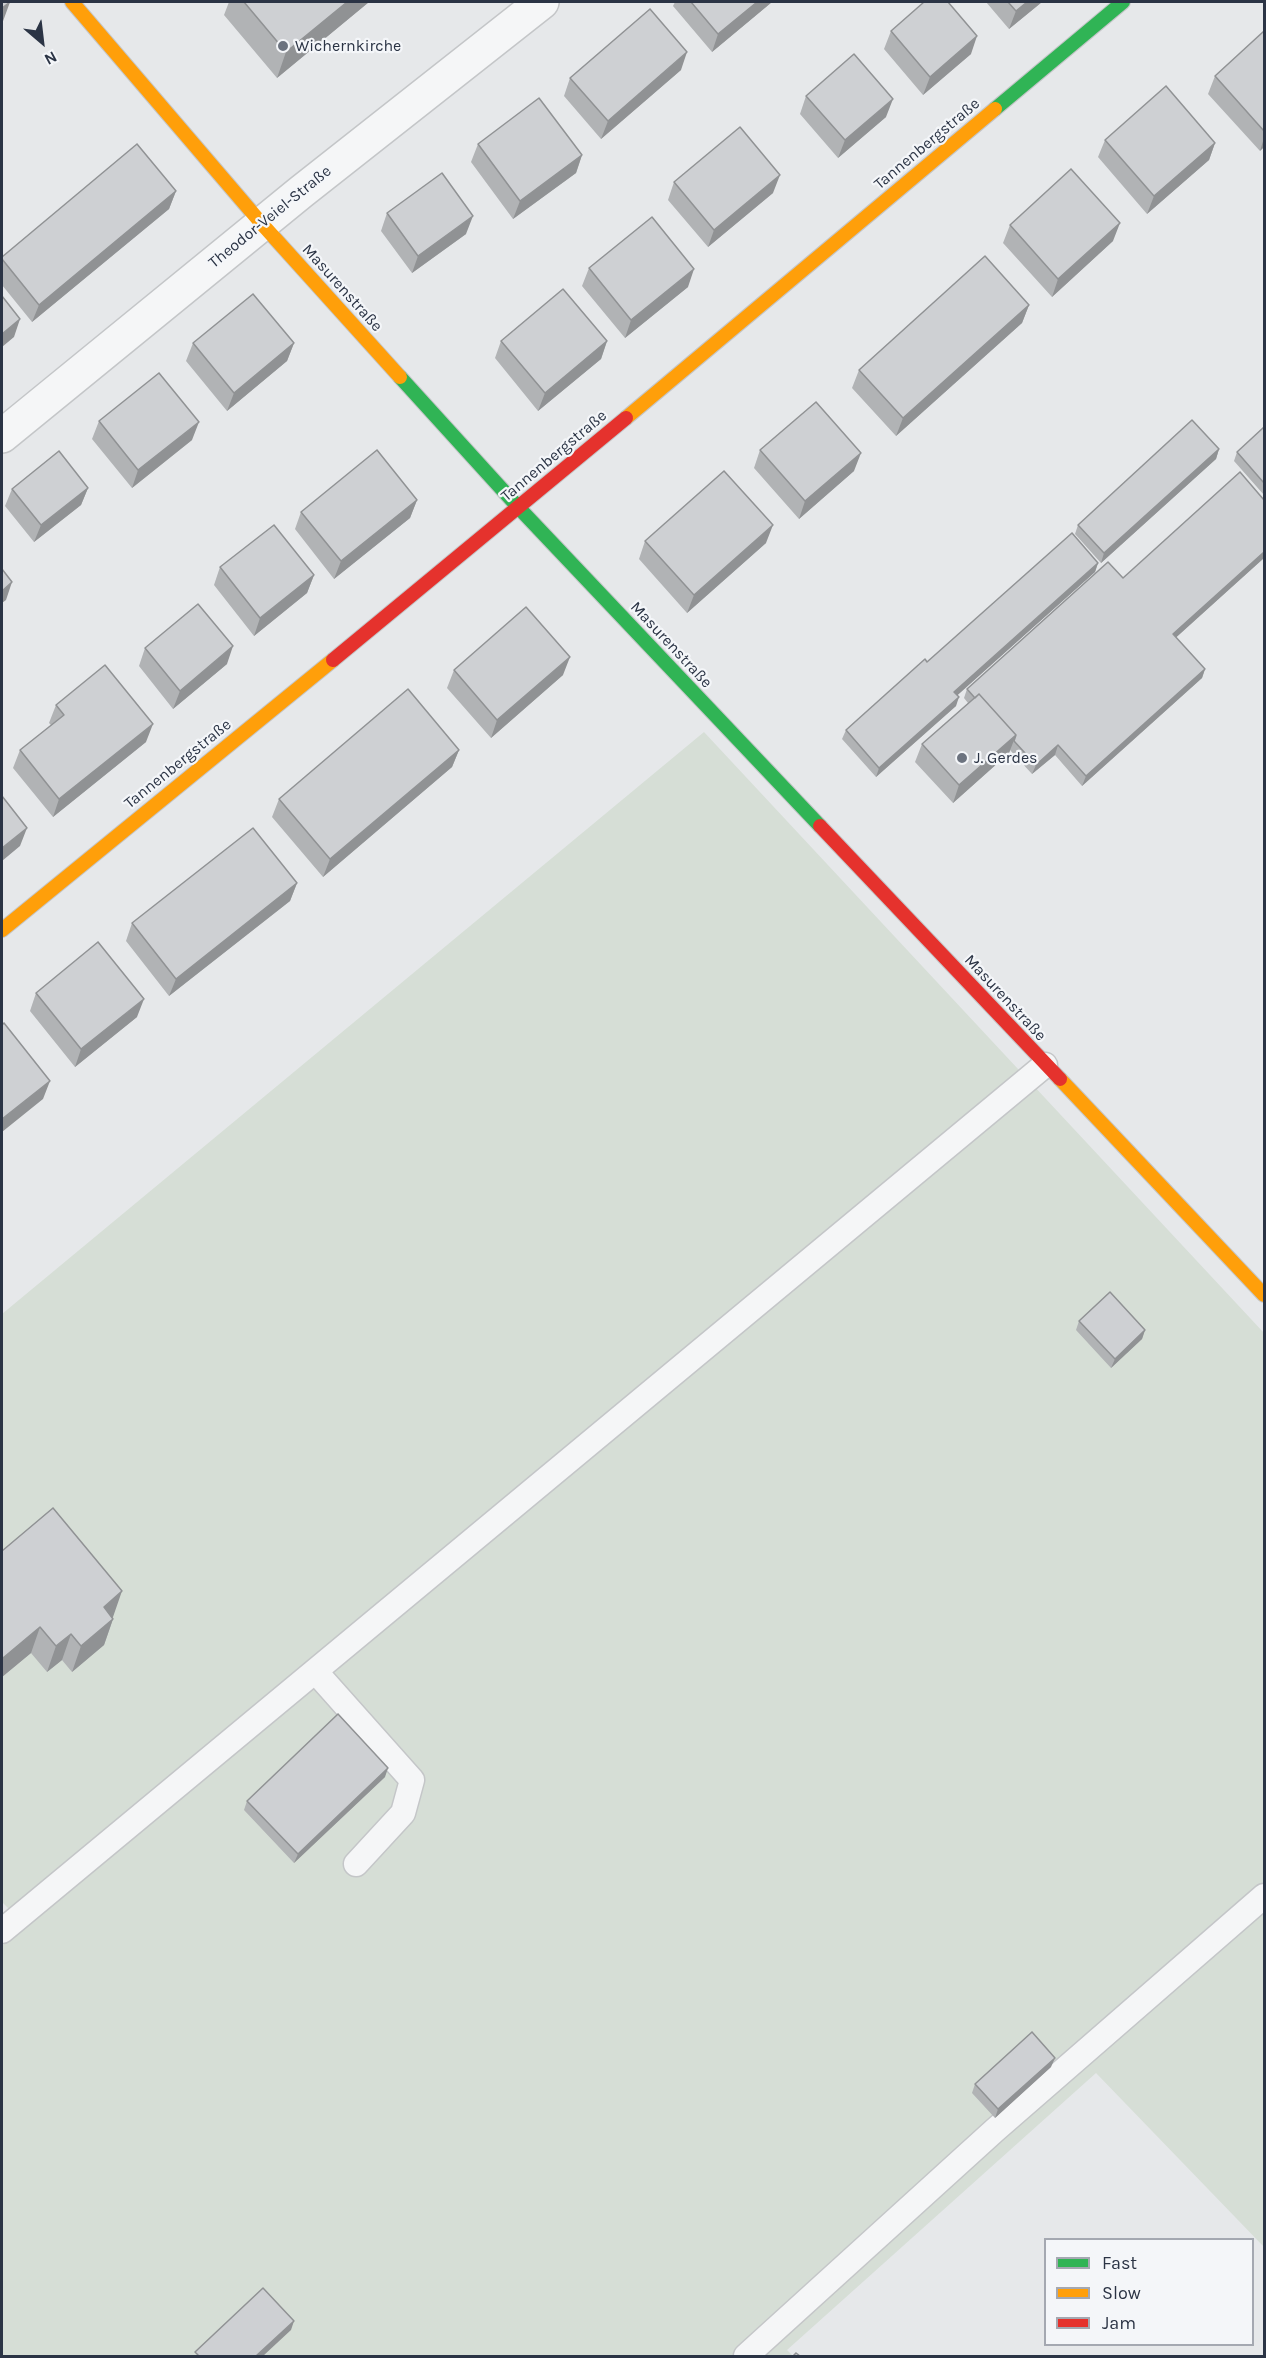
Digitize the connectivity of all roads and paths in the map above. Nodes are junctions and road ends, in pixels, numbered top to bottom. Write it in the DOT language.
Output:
graph roads {
  1 [pos="72,2"];
  2 [pos="542,2"];
  3 [pos="1123,2"];
  4 [pos="262,224"];
  5 [pos="2,436"];
  6 [pos="519,508"];
  7 [pos="2,930"];
  8 [pos="1046,1065"];
  9 [pos="1264,1295"];
  10 [pos="315,1671"];
  11 [pos="356,1864"];
  12 [pos="1264,1896"];
  13 [pos="2,1931"];
  14 [pos="746,2356"];
  1 -- 4 [label="street, Masurenstraße"];
  2 -- 4 [label="street, Theodor-Veiel-Straße"];
  3 -- 6 [label="street, Tannenbergstraße"];
  4 -- 5 [label="street, Theodor-Veiel-Straße"];
  4 -- 6 [label="street, Masurenstraße"];
  6 -- 7 [label="street, Tannenbergstraße"];
  6 -- 8 [label="street, Masurenstraße"];
  8 -- 9 [label="street, Masurenstraße"];
  8 -- 10 [label="lane"];
  10 -- 11 [label="lane"];
  10 -- 13 [label="lane"];
  12 -- 14 [label="lane"];
}
